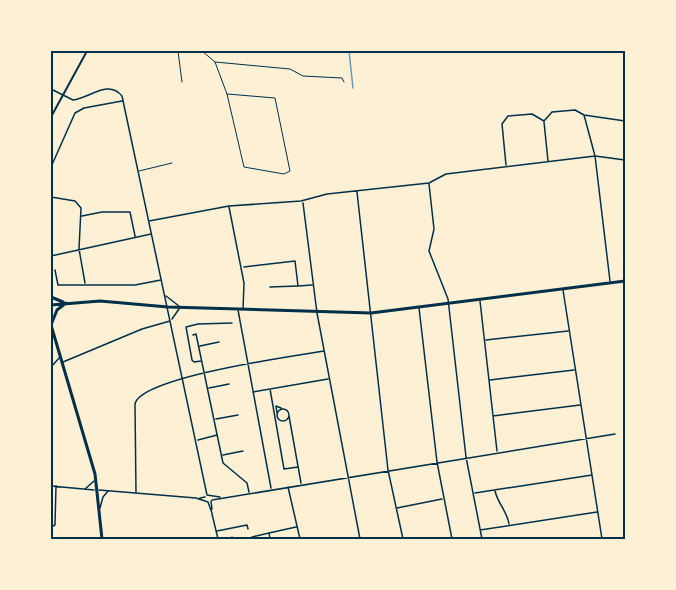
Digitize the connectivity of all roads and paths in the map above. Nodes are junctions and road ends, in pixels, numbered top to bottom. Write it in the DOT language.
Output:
graph roads {
  1 [pos="87,51"];
  2 [pos="178,51"];
  3 [pos="202,51"];
  4 [pos="214,62"];
  5 [pos="182,82"];
  6 [pos="344,82"];
  7 [pos="51,89"];
  8 [pos="226,94"];
  9 [pos="63,95"];
  10 [pos="123,101"];
  11 [pos="584,115"];
  12 [pos="51,117"];
  13 [pos="544,121"];
  14 [pos="625,121"];
  15 [pos="595,156"];
  16 [pos="625,160"];
  17 [pos="548,161"];
  18 [pos="172,163"];
  19 [pos="51,166"];
  20 [pos="506,166"];
  21 [pos="138,171"];
  22 [pos="429,183"];
  23 [pos="357,191"];
  24 [pos="51,197"];
  25 [pos="303,201"];
  26 [pos="229,206"];
  27 [pos="82,216"];
  28 [pos="149,220"];
  29 [pos="152,234"];
  30 [pos="136,237"];
  31 [pos="79,249"];
  32 [pos="51,256"];
  33 [pos="242,267"];
  34 [pos="55,270"];
  35 [pos="162,280"];
  36 [pos="625,281"];
  37 [pos="610,283"];
  38 [pos="86,284"];
  39 [pos="313,285"];
  40 [pos="298,286"];
  41 [pos="270,287"];
  42 [pos="562,289"];
  43 [pos="166,295"];
  44 [pos="51,297"];
  45 [pos="480,300"];
  46 [pos="68,302"];
  47 [pos="448,304"];
  48 [pos="51,305"];
  49 [pos="168,307"];
  50 [pos="419,307"];
  51 [pos="181,308"];
  52 [pos="238,309"];
  53 [pos="243,309"];
  54 [pos="316,313"];
  55 [pos="370,313"];
  56 [pos="171,321"];
  57 [pos="232,323"];
  58 [pos="51,325"];
  59 [pos="569,331"];
  60 [pos="192,335"];
  61 [pos="485,340"];
  62 [pos="219,342"];
  63 [pos="199,346"];
  64 [pos="324,351"];
  65 [pos="60,354"];
  66 [pos="202,361"];
  67 [pos="63,362"];
  68 [pos="248,364"];
  69 [pos="52,367"];
  70 [pos="575,369"];
  71 [pos="66,371"];
  72 [pos="205,372"];
  73 [pos="183,377"];
  74 [pos="329,379"];
  75 [pos="489,380"];
  76 [pos="229,384"];
  77 [pos="208,388"];
  78 [pos="270,389"];
  79 [pos="254,392"];
  80 [pos="274,405"];
  81 [pos="581,405"];
  82 [pos="282,409"];
  83 [pos="238,415"];
  84 [pos="277,416"];
  85 [pos="289,416"];
  86 [pos="493,416"];
  87 [pos="215,420"];
  88 [pos="286,420"];
  89 [pos="279,421"];
  90 [pos="291,422"];
  91 [pos="615,434"];
  92 [pos="218,435"];
  93 [pos="587,438"];
  94 [pos="196,440"];
  95 [pos="243,451"];
  96 [pos="497,452"];
  97 [pos="222,456"];
  98 [pos="466,457"];
  99 [pos="437,462"];
  100 [pos="298,467"];
  101 [pos="388,470"];
  102 [pos="95,474"];
  103 [pos="593,475"];
  104 [pos="347,477"];
  105 [pos="301,484"];
  106 [pos="51,486"];
  107 [pos="56,486"];
  108 [pos="288,486"];
  109 [pos="84,489"];
  110 [pos="271,489"];
  111 [pos="98,490"];
  112 [pos="495,490"];
  113 [pos="109,491"];
  114 [pos="136,493"];
  115 [pos="249,493"];
  116 [pos="473,493"];
  117 [pos="209,498"];
  118 [pos="443,499"];
  119 [pos="396,508"];
  120 [pos="100,509"];
  121 [pos="598,512"];
  122 [pos="509,525"];
  123 [pos="297,527"];
  124 [pos="51,528"];
  125 [pos="248,529"];
  126 [pos="480,530"];
  127 [pos="216,532"];
  128 [pos="268,533"];
  129 [pos="102,539"];
  130 [pos="218,539"];
  131 [pos="252,539"];
  132 [pos="270,539"];
  133 [pos="300,539"];
  134 [pos="360,539"];
  135 [pos="403,539"];
  136 [pos="452,539"];
  137 [pos="482,539"];
  138 [pos="602,539"];
  1 -- 9 [label="street"];
  2 -- 5 [label="lane"];
  3 -- 4 [label="lane"];
  4 -- 6 [label="lane"];
  4 -- 8 [label="lane"];
  7 -- 9 [label="street"];
  8 -- 8 [label="lane"];
  9 -- 10 [label="street"];
  9 -- 12 [label="street"];
  10 -- 19 [label="street"];
  10 -- 21 [label="street"];
  11 -- 13 [label="street"];
  11 -- 14 [label="street"];
  11 -- 15 [label="street"];
  13 -- 17 [label="street"];
  13 -- 20 [label="street"];
  15 -- 16 [label="street"];
  15 -- 17 [label="street"];
  15 -- 37 [label="street"];
  17 -- 20 [label="street"];
  18 -- 21 [label="lane"];
  20 -- 22 [label="street"];
  21 -- 28 [label="street"];
  22 -- 23 [label="street"];
  22 -- 47 [label="street"];
  23 -- 25 [label="street"];
  23 -- 55 [label="street"];
  24 -- 27 [label="street"];
  25 -- 26 [label="street"];
  25 -- 39 [label="street"];
  26 -- 28 [label="street"];
  26 -- 33 [label="street"];
  27 -- 30 [label="street"];
  27 -- 31 [label="street"];
  28 -- 29 [label="street"];
  29 -- 30 [label="street"];
  29 -- 35 [label="street"];
  30 -- 31 [label="street"];
  31 -- 32 [label="street"];
  31 -- 38 [label="street"];
  33 -- 40 [label="street"];
  33 -- 53 [label="street"];
  34 -- 38 [label="street"];
  35 -- 38 [label="street"];
  35 -- 43 [label="street"];
  36 -- 37 [label="main road"];
  37 -- 42 [label="main road"];
  39 -- 40 [label="street"];
  39 -- 54 [label="street"];
  40 -- 41 [label="street"];
  42 -- 45 [label="main road"];
  42 -- 59 [label="street"];
  43 -- 49 [label="street"];
  43 -- 51 [label="street"];
  44 -- 46 [label="main road"];
  45 -- 47 [label="main road"];
  45 -- 61 [label="street"];
  46 -- 48 [label="main road"];
  46 -- 49 [label="main road"];
  46 -- 58 [label="main road"];
  47 -- 50 [label="main road"];
  47 -- 98 [label="street"];
  49 -- 51 [label="main road"];
  49 -- 56 [label="street"];
  50 -- 55 [label="main road"];
  50 -- 99 [label="street"];
  51 -- 52 [label="main road"];
  51 -- 56 [label="street"];
  52 -- 53 [label="main road"];
  52 -- 68 [label="street"];
  53 -- 54 [label="main road"];
  54 -- 55 [label="main road"];
  54 -- 64 [label="street"];
  55 -- 101 [label="street"];
  56 -- 67 [label="street"];
  56 -- 73 [label="street"];
  57 -- 66 [label="street"];
  58 -- 65 [label="main road"];
  59 -- 61 [label="street"];
  59 -- 70 [label="street"];
  60 -- 63 [label="street"];
  61 -- 75 [label="street"];
  62 -- 63 [label="street"];
  63 -- 66 [label="street"];
  64 -- 68 [label="street"];
  64 -- 74 [label="street"];
  65 -- 67 [label="main road"];
  65 -- 69 [label="street"];
  66 -- 72 [label="street"];
  67 -- 71 [label="main road"];
  68 -- 72 [label="street"];
  68 -- 79 [label="street"];
  69 -- 71 [label="street"];
  70 -- 75 [label="street"];
  70 -- 81 [label="street"];
  71 -- 102 [label="main road"];
  72 -- 73 [label="street"];
  72 -- 77 [label="street"];
  73 -- 94 [label="street"];
  73 -- 114 [label="street"];
  74 -- 78 [label="street"];
  74 -- 104 [label="street"];
  75 -- 86 [label="street"];
  76 -- 77 [label="street"];
  77 -- 87 [label="street"];
  78 -- 79 [label="street"];
  78 -- 80 [label="street"];
  79 -- 110 [label="street"];
  80 -- 82 [label="street"];
  80 -- 84 [label="street"];
  80 -- 89 [label="street"];
  81 -- 86 [label="street"];
  81 -- 93 [label="street"];
  82 -- 84 [label="street"];
  82 -- 85 [label="street"];
  83 -- 87 [label="street"];
  84 -- 89 [label="street"];
  85 -- 88 [label="street"];
  85 -- 90 [label="street"];
  86 -- 96 [label="street"];
  87 -- 92 [label="street"];
  88 -- 89 [label="street"];
  88 -- 90 [label="street"];
  89 -- 100 [label="street"];
  90 -- 100 [label="street"];
  91 -- 93 [label="street"];
  92 -- 94 [label="street"];
  92 -- 97 [label="street"];
  93 -- 96 [label="street"];
  93 -- 103 [label="street"];
  94 -- 117 [label="street"];
  95 -- 97 [label="street"];
  96 -- 98 [label="street"];
  97 -- 115 [label="street"];
  98 -- 99 [label="street"];
  98 -- 116 [label="street"];
  99 -- 101 [label="street"];
  99 -- 118 [label="street"];
  100 -- 105 [label="street"];
  101 -- 104 [label="street"];
  101 -- 119 [label="street"];
  102 -- 109 [label="street"];
  102 -- 111 [label="main road"];
  103 -- 112 [label="street"];
  103 -- 121 [label="street"];
  104 -- 105 [label="street"];
  104 -- 134 [label="street"];
  105 -- 108 [label="street"];
  106 -- 107 [label="street"];
  107 -- 109 [label="street"];
  107 -- 124 [label="street"];
  108 -- 110 [label="street"];
  108 -- 123 [label="street"];
  109 -- 111 [label="street"];
  110 -- 115 [label="street"];
  111 -- 113 [label="street"];
  111 -- 120 [label="main road"];
  112 -- 116 [label="street"];
  112 -- 122 [label="street"];
  113 -- 114 [label="street"];
  113 -- 120 [label="street"];
  114 -- 117 [label="street"];
  115 -- 117 [label="street"];
  116 -- 126 [label="street"];
  117 -- 127 [label="street"];
  118 -- 119 [label="street"];
  118 -- 136 [label="street"];
  119 -- 135 [label="street"];
  120 -- 129 [label="main road"];
  121 -- 122 [label="street"];
  121 -- 138 [label="street"];
  122 -- 126 [label="street"];
  123 -- 128 [label="street"];
  123 -- 133 [label="street"];
  125 -- 127 [label="street"];
  126 -- 137 [label="street"];
  127 -- 130 [label="street"];
  128 -- 131 [label="street"];
  128 -- 132 [label="street"];
}
